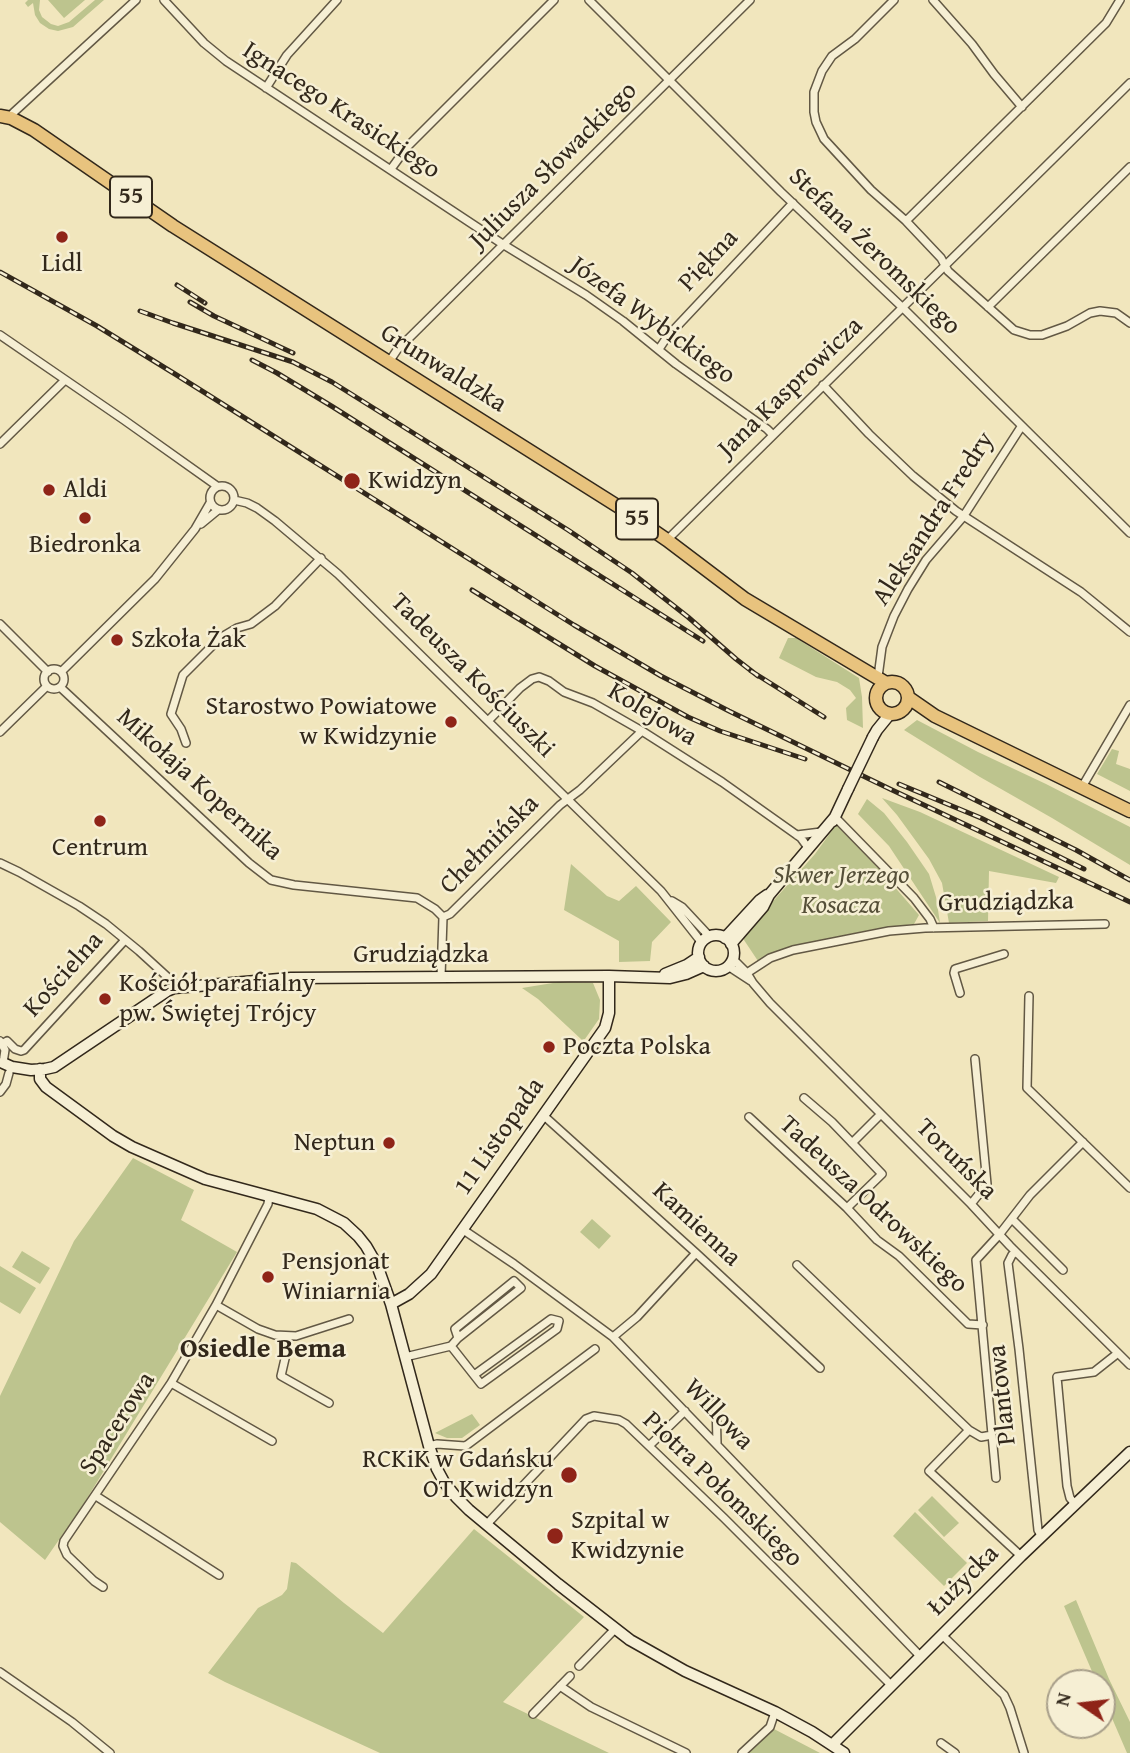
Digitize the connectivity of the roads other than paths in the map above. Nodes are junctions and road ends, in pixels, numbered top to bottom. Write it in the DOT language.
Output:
graph roads {
  1 [pos="136,0"];
  2 [pos="164,0"];
  3 [pos="337,0"];
  4 [pos="554,0"];
  5 [pos="589,0"];
  6 [pos="750,0"];
  7 [pos="894,0"];
  8 [pos="933,0"];
  9 [pos="1120,0"];
  10 [pos="670,79"];
  11 [pos="1130,83"];
  12 [pos="266,88"];
  13 [pos="1022,107"];
  14 [pos="6,117"];
  15 [pos="1130,167"];
  16 [pos="391,169"];
  17 [pos="793,203"];
  18 [pos="905,221"];
  19 [pos="504,245"];
  20 [pos="944,265"];
  21 [pos="988,307"];
  22 [pos="902,309"];
  23 [pos="1130,323"];
  24 [pos="0,335"];
  25 [pos="659,349"];
  26 [pos="389,362"];
  27 [pos="65,380"];
  28 [pos="823,385"];
  29 [pos="1021,427"];
  30 [pos="773,435"];
  31 [pos="0,444"];
  32 [pos="196,472"];
  33 [pos="218,486"];
  34 [pos="210,493"];
  35 [pos="234,500"];
  36 [pos="210,503"];
  37 [pos="218,510"];
  38 [pos="963,517"];
  39 [pos="195,528"];
  40 [pos="1130,533"];
  41 [pos="667,540"];
  42 [pos="321,558"];
  43 [pos="0,624"];
  44 [pos="1130,632"];
  45 [pos="48,671"];
  46 [pos="61,672"];
  47 [pos="881,683"];
  48 [pos="47,686"];
  49 [pos="60,687"];
  50 [pos="907,703"];
  51 [pos="1130,705"];
  52 [pos="886,712"];
  53 [pos="488,721"];
  54 [pos="642,731"];
  55 [pos="0,732"];
  56 [pos="186,743"];
  57 [pos="1082,787"];
  58 [pos="568,800"];
  59 [pos="1130,811"];
  60 [pos="835,817"];
  61 [pos="821,832"];
  62 [pos="796,835"];
  63 [pos="809,849"];
  64 [pos="0,863"];
  65 [pos="443,917"];
  66 [pos="1105,924"];
  67 [pos="934,928"];
  68 [pos="125,940"];
  69 [pos="706,940"];
  70 [pos="728,941"];
  71 [pos="1004,954"];
  72 [pos="701,962"];
  73 [pos="731,963"];
  74 [pos="747,973"];
  75 [pos="609,976"];
  76 [pos="441,977"];
  77 [pos="753,983"];
  78 [pos="174,988"];
  79 [pos="960,993"];
  80 [pos="1029,996"];
  81 [pos="1,1043"];
  82 [pos="975,1059"];
  83 [pos="1,1063"];
  84 [pos="40,1069"];
  85 [pos="9,1073"];
  86 [pos="0,1092"];
  87 [pos="804,1098"];
  88 [pos="543,1115"];
  89 [pos="880,1115"];
  90 [pos="749,1117"];
  91 [pos="1083,1142"];
  92 [pos="852,1143"];
  93 [pos="1130,1188"];
  94 [pos="269,1196"];
  95 [pos="971,1204"];
  96 [pos="847,1208"];
  97 [pos="1012,1219"];
  98 [pos="462,1229"];
  99 [pos="999,1235"];
  100 [pos="1016,1252"];
  101 [pos="696,1253"];
  102 [pos="797,1265"];
  103 [pos="1063,1270"];
  104 [pos="391,1304"];
  105 [pos="216,1305"];
  106 [pos="349,1319"];
  107 [pos="983,1325"];
  108 [pos="286,1336"];
  109 [pos="613,1337"];
  110 [pos="458,1338"];
  111 [pos="451,1346"];
  112 [pos="596,1349"];
  113 [pos="1118,1353"];
  114 [pos="405,1357"];
  115 [pos="1130,1365"];
  116 [pos="820,1368"];
  117 [pos="474,1375"];
  118 [pos="171,1383"];
  119 [pos="329,1403"];
  120 [pos="716,1403"];
  121 [pos="685,1411"];
  122 [pos="969,1430"];
  123 [pos="992,1435"];
  124 [pos="272,1441"];
  125 [pos="717,1444"];
  126 [pos="429,1446"];
  127 [pos="649,1446"];
  128 [pos="1130,1452"];
  129 [pos="996,1478"];
  130 [pos="96,1496"];
  131 [pos="1075,1504"];
  132 [pos="486,1524"];
  133 [pos="1042,1536"];
  134 [pos="1021,1556"];
  135 [pos="219,1576"];
  136 [pos="103,1587"];
  137 [pos="615,1629"];
  138 [pos="942,1635"];
  139 [pos="921,1657"];
  140 [pos="579,1666"];
  141 [pos="0,1672"];
  142 [pos="570,1676"];
  143 [pos="560,1686"];
  144 [pos="892,1686"];
  145 [pos="775,1712"];
  146 [pos="533,1714"];
  147 [pos="941,1743"];
  148 [pos="832,1745"];
  149 [pos="110,1753"];
  150 [pos="686,1753"];
  151 [pos="743,1753"];
  152 [pos="844,1753"];
  153 [pos="955,1753"];
  154 [pos="1024,1753"];
  1 -- 14 [label="street"];
  2 -- 12 [label="street, Ignacego Krasickiego"];
  3 -- 12 [label="street"];
  4 -- 16 [label="street"];
  5 -- 10 [label="street, Stefana Żeromskiego"];
  6 -- 10 [label="street, Juliusza Słowackiego"];
  7 -- 18 [label="street"];
  8 -- 13 [label="street"];
  9 -- 13 [label="street"];
  10 -- 17 [label="street, Stefana Żeromskiego"];
  10 -- 19 [label="street, Juliusza Słowackiego"];
  11 -- 20 [label="street, Jana Kasprowicza"];
  12 -- 16 [label="street, Ignacego Krasickiego"];
  13 -- 18 [label="street"];
  14 -- 26 [label="main road, Grunwaldzka / 55"];
  15 -- 21 [label="street"];
  16 -- 19 [label="street, Ignacego Krasickiego"];
  17 -- 22 [label="street, Stefana Żeromskiego"];
  17 -- 25 [label="street, Piękna"];
  18 -- 20 [label="street"];
  19 -- 25 [label="street, Józefa Wybickiego"];
  19 -- 26 [label="street, Juliusza Słowackiego"];
  20 -- 21 [label="street"];
  20 -- 22 [label="street, Jana Kasprowicza"];
  21 -- 23 [label="street"];
  22 -- 28 [label="street, Jana Kasprowicza"];
  22 -- 29 [label="street, Stefana Żeromskiego"];
  24 -- 27 [label="street"];
  25 -- 30 [label="street, Józefa Wybickiego"];
  26 -- 41 [label="main road, Grunwaldzka / 55"];
  27 -- 31 [label="street"];
  27 -- 32 [label="street"];
  28 -- 30 [label="street, Jana Kasprowicza"];
  28 -- 38 [label="street"];
  29 -- 38 [label="street, Aleksandra Fredry"];
  29 -- 40 [label="street, Stefana Żeromskiego"];
  30 -- 41 [label="street, Jana Kasprowicza"];
  32 -- 33 [label="street"];
  32 -- 34 [label="street"];
  33 -- 34 [label="street"];
  33 -- 35 [label="street"];
  34 -- 36 [label="street"];
  35 -- 37 [label="street"];
  35 -- 42 [label="street, Tadeusza Kościuszki"];
  36 -- 37 [label="street"];
  36 -- 39 [label="street"];
  37 -- 39 [label="street"];
  38 -- 44 [label="street"];
  38 -- 47 [label="street, Aleksandra Fredry"];
  39 -- 46 [label="street"];
  41 -- 47 [label="main road, Grunwaldzka / 55"];
  42 -- 53 [label="street, Tadeusza Kościuszki"];
  42 -- 56 [label="street"];
  43 -- 45 [label="street"];
  45 -- 46 [label="street"];
  45 -- 48 [label="street"];
  46 -- 49 [label="street"];
  47 -- 50 [label="main road, 55"];
  47 -- 52 [label="main road, 55"];
  48 -- 49 [label="street"];
  48 -- 55 [label="street"];
  49 -- 65 [label="street, Mikołaja Kopernika"];
  50 -- 52 [label="main road"];
  50 -- 57 [label="main road, 55"];
  51 -- 57 [label="street"];
  52 -- 60 [label="street, bridge"];
  53 -- 54 [label="street, Kolejowa"];
  53 -- 58 [label="street, Tadeusza Kościuszki"];
  54 -- 58 [label="street, Chełmińska"];
  54 -- 62 [label="street, Kolejowa"];
  57 -- 59 [label="main road, 55"];
  58 -- 65 [label="street, Chełmińska"];
  58 -- 69 [label="street, Tadeusza Kościuszki"];
  60 -- 61 [label="street"];
  60 -- 63 [label="street"];
  60 -- 67 [label="street"];
  61 -- 62 [label="street"];
  61 -- 63 [label="street"];
  62 -- 63 [label="street, Kolejowa"];
  63 -- 70 [label="street"];
  64 -- 68 [label="street"];
  65 -- 76 [label="street, Chełmińska"];
  66 -- 67 [label="street, Grudziądzka"];
  67 -- 74 [label="street, Grudziądzka"];
  68 -- 78 [label="street"];
  68 -- 81 [label="street, Kościelna"];
  69 -- 70 [label="street"];
  69 -- 72 [label="street"];
  70 -- 73 [label="street"];
  71 -- 79 [label="street"];
  72 -- 73 [label="street"];
  72 -- 75 [label="street, Grudziądzka"];
  73 -- 74 [label="street, Toruńska"];
  73 -- 77 [label="street, Toruńska"];
  74 -- 77 [label="street, Toruńska"];
  75 -- 76 [label="street, Grudziądzka"];
  75 -- 88 [label="street, 11 Listopada"];
  76 -- 78 [label="street, Grudziądzka"];
  77 -- 89 [label="street, Toruńska"];
  78 -- 84 [label="street, Grudziądzka"];
  80 -- 91 [label="street"];
  81 -- 83 [label="street"];
  82 -- 95 [label="street"];
  83 -- 84 [label="street"];
  84 -- 94 [label="street"];
  85 -- 86 [label="street"];
  87 -- 92 [label="street"];
  88 -- 98 [label="street, 11 Listopada"];
  88 -- 101 [label="street, Kamienna"];
  89 -- 92 [label="street"];
  89 -- 95 [label="street, Toruńska"];
  90 -- 96 [label="street, Tadeusza Odrowskiego"];
  91 -- 93 [label="street"];
  91 -- 97 [label="street"];
  92 -- 96 [label="street"];
  94 -- 104 [label="street"];
  94 -- 105 [label="street, Spacerowa"];
  95 -- 99 [label="street, Toruńska"];
  96 -- 107 [label="street, Tadeusza Odrowskiego"];
  97 -- 99 [label="street"];
  97 -- 103 [label="street"];
  98 -- 104 [label="street, 11 Listopada"];
  98 -- 109 [label="street, Willowa"];
  99 -- 100 [label="street, Toruńska"];
  99 -- 107 [label="street"];
  100 -- 113 [label="street, Toruńska"];
  100 -- 133 [label="street, Plantowa"];
  101 -- 109 [label="street"];
  101 -- 116 [label="street, Kamienna"];
  102 -- 122 [label="street"];
  104 -- 114 [label="street"];
  105 -- 108 [label="street"];
  105 -- 118 [label="street, Spacerowa"];
  106 -- 108 [label="street"];
  107 -- 123 [label="street"];
  108 -- 119 [label="street"];
  109 -- 121 [label="street, Willowa"];
  110 -- 110 [label="street"];
  110 -- 111 [label="street"];
  111 -- 114 [label="street"];
  111 -- 117 [label="street"];
  112 -- 126 [label="street"];
  113 -- 115 [label="street, Toruńska"];
  113 -- 131 [label="street"];
  114 -- 126 [label="street"];
  117 -- 117 [label="street"];
  118 -- 124 [label="street"];
  118 -- 130 [label="street, Spacerowa"];
  120 -- 125 [label="street"];
  121 -- 125 [label="street, Willowa"];
  121 -- 127 [label="street"];
  122 -- 123 [label="street"];
  122 -- 134 [label="street"];
  123 -- 129 [label="street"];
  125 -- 139 [label="street, Willowa"];
  126 -- 132 [label="street"];
  127 -- 132 [label="street, Piotra Połomskiego"];
  127 -- 144 [label="street, Piotra Połomskiego"];
  128 -- 131 [label="street, Łużycka"];
  130 -- 135 [label="street"];
  130 -- 136 [label="street, Spacerowa"];
  131 -- 133 [label="street, Łużycka"];
  132 -- 137 [label="street"];
  133 -- 134 [label="street, Łużycka"];
  134 -- 138 [label="street, Łużycka"];
  137 -- 140 [label="street"];
  137 -- 145 [label="street"];
  138 -- 139 [label="street, Łużycka"];
  138 -- 154 [label="street"];
  139 -- 144 [label="street, Łużycka"];
  141 -- 149 [label="street"];
  142 -- 143 [label="street"];
  143 -- 146 [label="street"];
  143 -- 150 [label="street"];
  144 -- 148 [label="street, Łużycka"];
  145 -- 148 [label="street"];
  145 -- 151 [label="street"];
  147 -- 153 [label="street"];
  148 -- 152 [label="street"];
}
